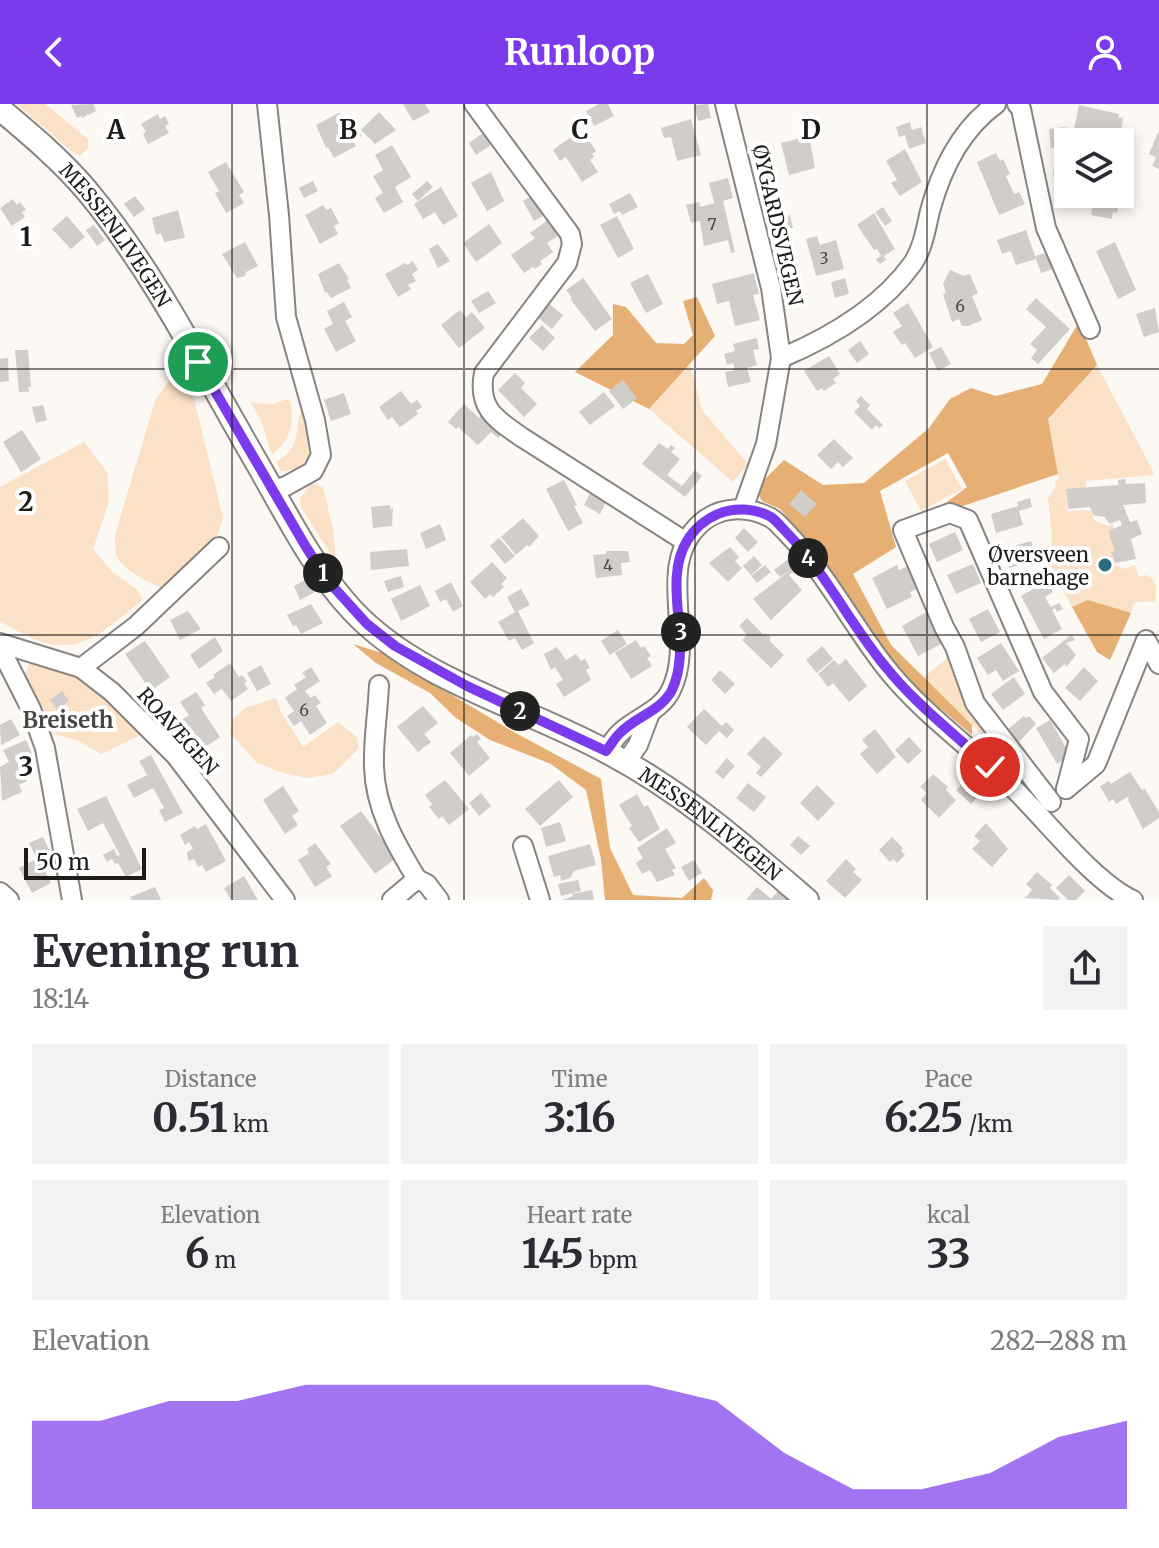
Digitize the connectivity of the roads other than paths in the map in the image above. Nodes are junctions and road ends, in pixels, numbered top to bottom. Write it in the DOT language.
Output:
graph roads {
  1 [pos="267,104"];
  2 [pos="474,104"];
  3 [pos="725,104"];
  4 [pos="996,104"];
  5 [pos="1017,104"];
  6 [pos="0,109"];
  7 [pos="1090,329"];
  8 [pos="781,358"];
  9 [pos="273,490"];
  10 [pos="743,509"];
  11 [pos="686,542"];
  12 [pos="219,547"];
  13 [pos="0,645"];
  14 [pos="1159,664"];
  15 [pos="81,668"];
  16 [pos="379,685"];
  17 [pos="650,713"];
  18 [pos="606,751"];
  19 [pos="626,762"];
  20 [pos="1066,789"];
  21 [pos="1044,807"];
  22 [pos="523,846"];
  23 [pos="417,879"];
  24 [pos="0,892"];
  25 [pos="9,900"];
  26 [pos="72,900"];
  27 [pos="285,900"];
  28 [pos="392,900"];
  29 [pos="439,900"];
  30 [pos="540,900"];
  31 [pos="807,900"];
  32 [pos="1133,900"];
  1 -- 9 [label="street"];
  2 -- 11 [label="street"];
  3 -- 8 [label="street, ØYGARDSVEGEN"];
  4 -- 8 [label="street"];
  5 -- 7 [label="street"];
  6 -- 9 [label="main road, MESSENLIVEGEN"];
  8 -- 10 [label="street, ØYGARDSVEGEN"];
  9 -- 18 [label="main road, MESSENLIVEGEN"];
  10 -- 11 [label="street"];
  10 -- 21 [label="street"];
  11 -- 17 [label="street"];
  12 -- 15 [label="street"];
  13 -- 15 [label="street, ROAVEGEN"];
  13 -- 26 [label="street"];
  14 -- 20 [label="street"];
  15 -- 27 [label="street, ROAVEGEN"];
  16 -- 23 [label="street"];
  17 -- 18 [label="street"];
  17 -- 19 [label="street"];
  18 -- 19 [label="main road, MESSENLIVEGEN"];
  19 -- 31 [label="main road, MESSENLIVEGEN"];
  20 -- 21 [label="street"];
  20 -- 21 [label="street"];
  21 -- 32 [label="street"];
  22 -- 30 [label="street"];
  23 -- 28 [label="street"];
  23 -- 29 [label="street"];
  24 -- 25 [label="street"];
}
